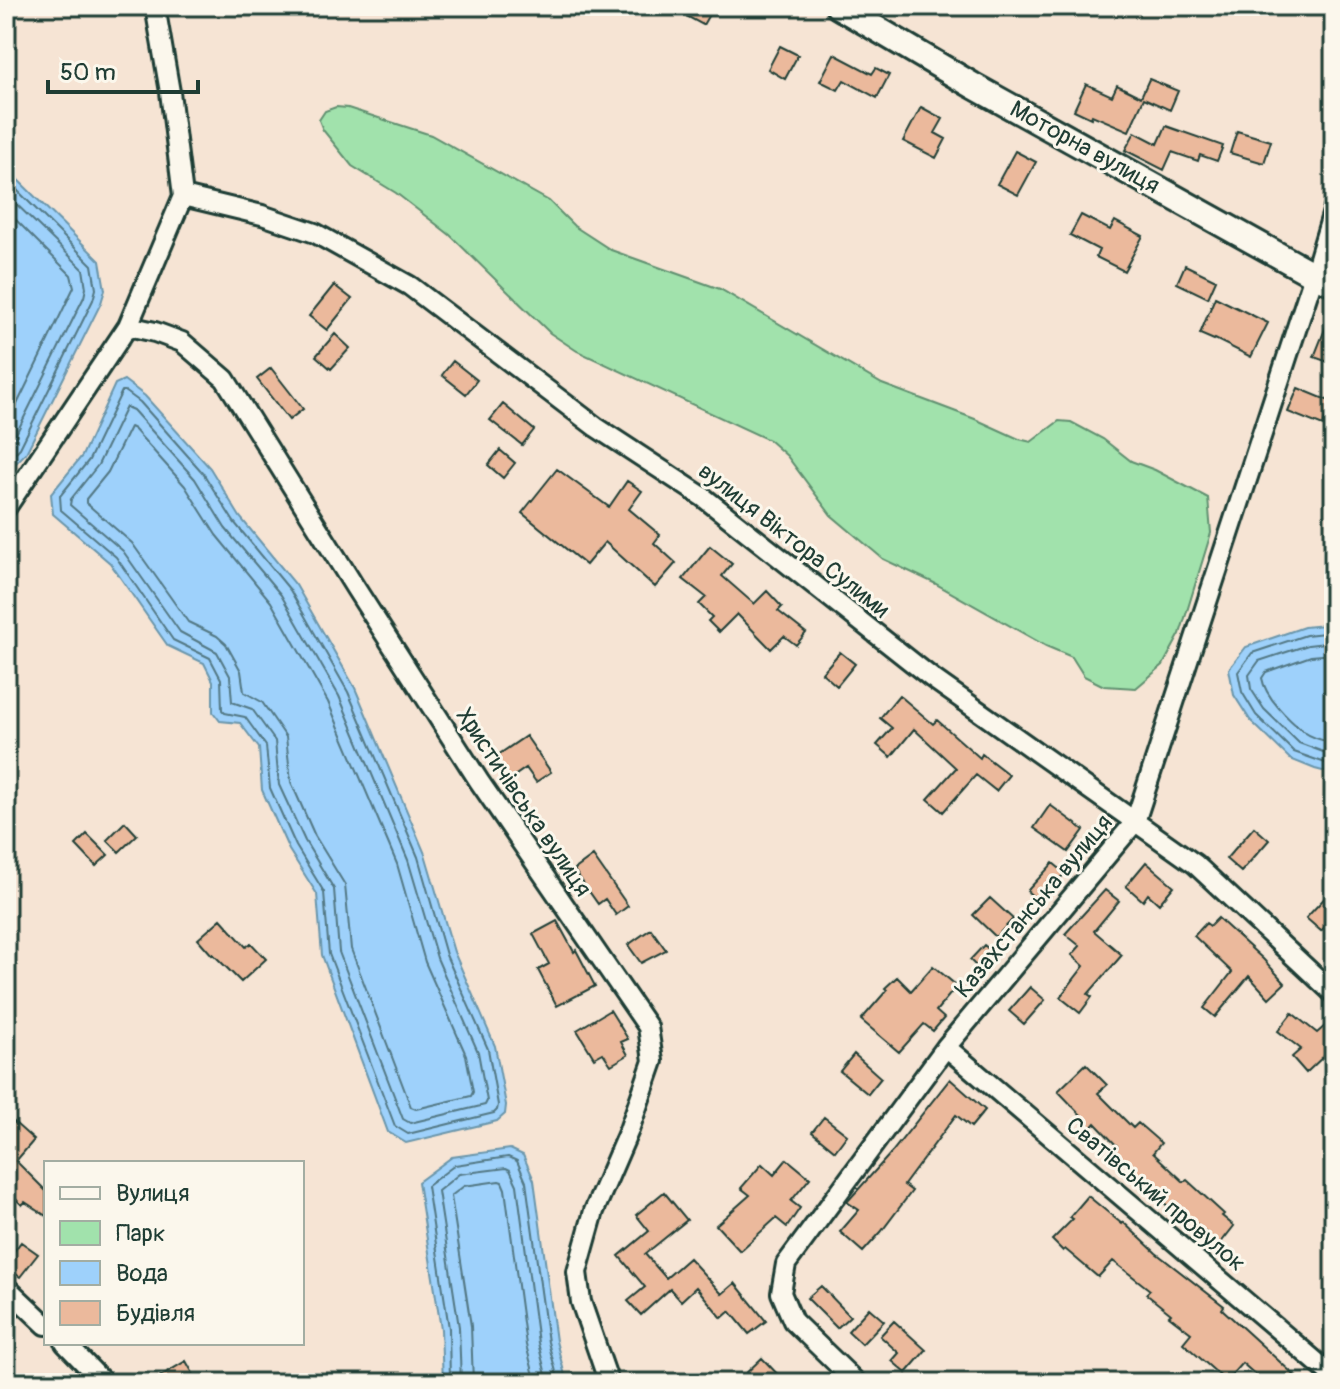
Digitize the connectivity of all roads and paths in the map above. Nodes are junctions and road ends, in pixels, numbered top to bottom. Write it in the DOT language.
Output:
graph roads {
  1 [pos="155,6"];
  2 [pos="838,6"];
  3 [pos="183,196"];
  4 [pos="1334,208"];
  5 [pos="1324,279"];
  6 [pos="128,326"];
  7 [pos="6,508"];
  8 [pos="1135,822"];
  9 [pos="1334,994"];
  10 [pos="946,1047"];
  11 [pos="6,1287"];
  12 [pos="44,1323"];
  13 [pos="67,1345"];
  14 [pos="1334,1377"];
  15 [pos="104,1383"];
  16 [pos="609,1383"];
  17 [pos="857,1383"];
  1 -- 3 [label="street"];
  2 -- 5 [label="street, Моторна вулиця"];
  3 -- 6 [label="street"];
  3 -- 8 [label="street, вулиця Віктора Сулими"];
  4 -- 5 [label="street, Казахстанська вулиця"];
  5 -- 8 [label="street, Казахстанська вулиця"];
  6 -- 7 [label="street"];
  6 -- 16 [label="street, Христичівська вулиця"];
  8 -- 9 [label="street, вулиця Віктора Сулими"];
  8 -- 10 [label="street, Казахстанська вулиця"];
  10 -- 14 [label="street, Сватівський провулок"];
  10 -- 17 [label="street, Казахстанська вулиця"];
  11 -- 12 [label="street"];
  13 -- 15 [label="street"];
}
